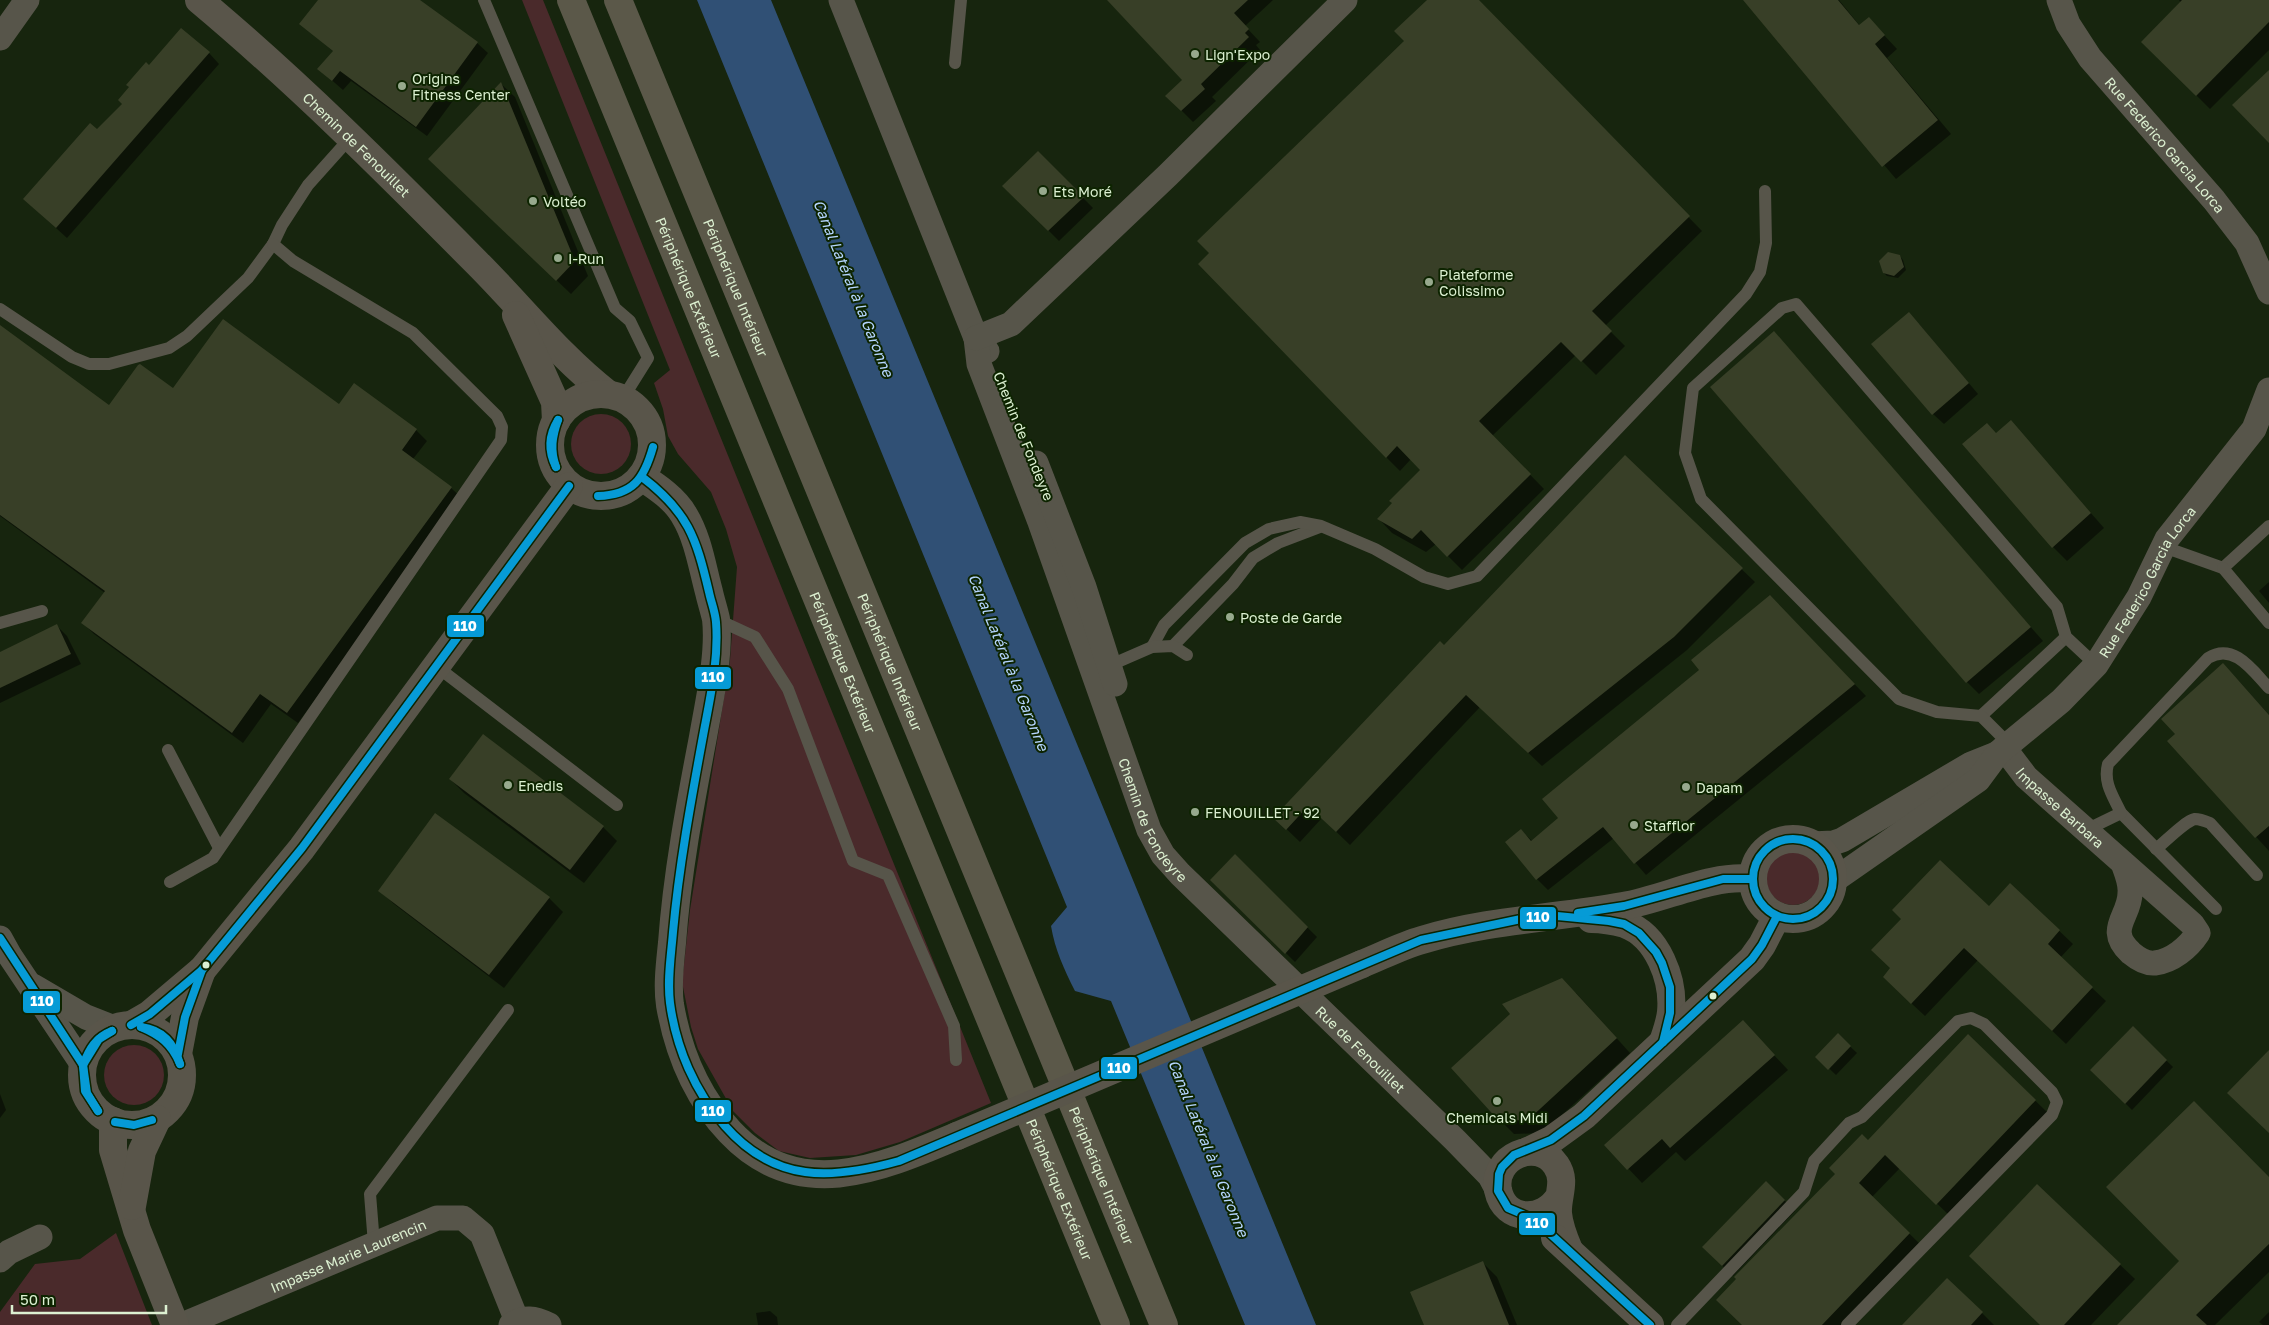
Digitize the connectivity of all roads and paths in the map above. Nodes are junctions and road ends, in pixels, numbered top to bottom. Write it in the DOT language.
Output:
graph roads {
  1 [pos="27,0"];
  2 [pos="199,0"];
  3 [pos="484,0"];
  4 [pos="570,0"];
  5 [pos="618,0"];
  6 [pos="841,0"];
  7 [pos="961,0"];
  8 [pos="1345,0"];
  9 [pos="2059,0"];
  10 [pos="0,38"];
  11 [pos="955,63"];
  12 [pos="351,137"];
  13 [pos="1765,191"];
  14 [pos="273,244"];
  15 [pos="2269,292"];
  16 [pos="508,295"];
  17 [pos="0,309"];
  18 [pos="976,338"];
  19 [pos="2269,390"];
  20 [pos="616,396"];
  21 [pos="556,421"];
  22 [pos="642,477"];
  23 [pos="569,486"];
  24 [pos="1322,526"];
  25 [pos="2269,526"];
  26 [pos="2164,547"];
  27 [pos="2223,568"];
  28 [pos="42,611"];
  29 [pos="716,619"];
  30 [pos="0,623"];
  31 [pos="2269,623"];
  32 [pos="2066,638"];
  33 [pos="1173,646"];
  34 [pos="1152,647"];
  35 [pos="1187,656"];
  36 [pos="2096,665"];
  37 [pos="436,666"];
  38 [pos="1102,669"];
  39 [pos="2269,688"];
  40 [pos="1981,716"];
  41 [pos="2004,748"];
  42 [pos="168,750"];
  43 [pos="617,805"];
  44 [pos="2121,813"];
  45 [pos="2086,830"];
  46 [pos="1812,844"];
  47 [pos="219,848"];
  48 [pos="2156,849"];
  49 [pos="2123,863"];
  50 [pos="1180,874"];
  51 [pos="2257,875"];
  52 [pos="1752,879"];
  53 [pos="1833,881"];
  54 [pos="170,882"];
  55 [pos="2216,909"];
  56 [pos="1552,916"];
  57 [pos="1777,916"];
  58 [pos="0,938"];
  59 [pos="202,970"];
  60 [pos="29,984"];
  61 [pos="508,1010"];
  62 [pos="123,1027"];
  63 [pos="1663,1042"];
  64 [pos="178,1054"];
  65 [pos="956,1060"];
  66 [pos="83,1065"];
  67 [pos="1584,1116"];
  68 [pos="157,1118"];
  69 [pos="113,1121"];
  70 [pos="1455,1140"];
  71 [pos="1521,1153"];
  72 [pos="1559,1170"];
  73 [pos="1498,1191"];
  74 [pos="1559,1197"];
  75 [pos="131,1210"];
  76 [pos="1527,1216"];
  77 [pos="40,1237"];
  78 [pos="374,1244"];
  79 [pos="1569,1250"];
  80 [pos="0,1260"];
  81 [pos="514,1323"];
  82 [pos="174,1325"];
  83 [pos="182,1325"];
  84 [pos="549,1325"];
  85 [pos="1116,1325"];
  86 [pos="1164,1325"];
  87 [pos="1650,1325"];
  88 [pos="1677,1325"];
  89 [pos="1846,1325"];
  1 -- 10 [label="street"];
  2 -- 12 [label="street, Chemin de Fenouillet"];
  3 -- 20 [label="lane"];
  4 -- 85 [label="highway, Périphérique Extérieur"];
  5 -- 86 [label="highway, Périphérique Intérieur"];
  6 -- 18 [label="street, Chemin de Fondeyre"];
  7 -- 11 [label="lane"];
  8 -- 18 [label="street"];
  9 -- 15 [label="street, Rue Federico Garcia Lorca"];
  12 -- 14 [label="lane"];
  12 -- 16 [label="street, Chemin de Fenouillet"];
  13 -- 24 [label="lane"];
  14 -- 17 [label="lane"];
  14 -- 47 [label="lane"];
  16 -- 20 [label="street, Chemin de Fenouillet"];
  16 -- 21 [label="street, Chemin de Fenouillet"];
  18 -- 38 [label="street, Chemin de Fondeyre"];
  19 -- 26 [label="street, Rue Federico Garcia Lorca"];
  20 -- 21 [label="street"];
  20 -- 22 [label="street"];
  21 -- 23 [label="street"];
  22 -- 23 [label="street"];
  22 -- 29 [label="street"];
  23 -- 37 [label="street"];
  24 -- 33 [label="lane"];
  24 -- 34 [label="lane"];
  25 -- 27 [label="lane"];
  26 -- 27 [label="lane"];
  26 -- 36 [label="street, Rue Federico Garcia Lorca"];
  27 -- 31 [label="lane"];
  28 -- 30 [label="lane"];
  29 -- 56 [label="street, bridge"];
  29 -- 65 [label="lane"];
  32 -- 36 [label="lane"];
  32 -- 40 [label="lane"];
  32 -- 40 [label="lane"];
  33 -- 34 [label="lane"];
  33 -- 35 [label="lane"];
  34 -- 38 [label="lane"];
  36 -- 41 [label="street, Rue Federico Garcia Lorca"];
  37 -- 43 [label="lane"];
  37 -- 59 [label="street"];
  38 -- 50 [label="street, Chemin de Fondeyre"];
  39 -- 44 [label="lane"];
  40 -- 41 [label="lane"];
  41 -- 45 [label="street, Impasse Barbara"];
  41 -- 46 [label="street, Rue Federico Garcia Lorca"];
  41 -- 53 [label="street, Rue Federico Garcia Lorca"];
  42 -- 47 [label="lane"];
  44 -- 45 [label="lane"];
  44 -- 48 [label="lane"];
  45 -- 49 [label="street, Impasse Barbara"];
  46 -- 52 [label="street"];
  46 -- 53 [label="street"];
  47 -- 54 [label="lane"];
  48 -- 51 [label="lane"];
  48 -- 55 [label="lane"];
  50 -- 70 [label="street, Rue de Fenouillet"];
  52 -- 56 [label="street"];
  52 -- 57 [label="street"];
  53 -- 57 [label="street"];
  56 -- 63 [label="street"];
  57 -- 63 [label="street, Rue de Fenouillet"];
  58 -- 60 [label="street"];
  59 -- 62 [label="street"];
  59 -- 64 [label="street"];
  60 -- 62 [label="street"];
  60 -- 66 [label="street"];
  61 -- 78 [label="lane"];
  62 -- 64 [label="street"];
  62 -- 66 [label="street"];
  63 -- 67 [label="street, Rue de Fenouillet"];
  64 -- 68 [label="street"];
  66 -- 69 [label="street"];
  67 -- 71 [label="street, Rue de Fenouillet"];
  67 -- 72 [label="street, Rue de Fenouillet"];
  68 -- 69 [label="street"];
  68 -- 75 [label="street"];
  69 -- 75 [label="street"];
  70 -- 71 [label="street, Rue de Fenouillet"];
  70 -- 73 [label="street, Rue de Fenouillet"];
  71 -- 72 [label="street, Rue de Fenouillet"];
  71 -- 73 [label="street, Rue de Fenouillet"];
  72 -- 74 [label="street, Rue de Fenouillet"];
  73 -- 76 [label="street, Rue de Fenouillet"];
  74 -- 76 [label="street"];
  74 -- 79 [label="street, Rue de Fenouillet"];
  75 -- 82 [label="street"];
  76 -- 79 [label="street, Rue de Fenouillet"];
  77 -- 80 [label="street"];
  78 -- 81 [label="street, Impasse Marie Laurencin"];
  78 -- 83 [label="street, Impasse Marie Laurencin"];
  79 -- 87 [label="street, Rue de Fenouillet"];
  81 -- 84 [label="street, Impasse Marie Laurencin"];
  88 -- 89 [label="lane"];
}
